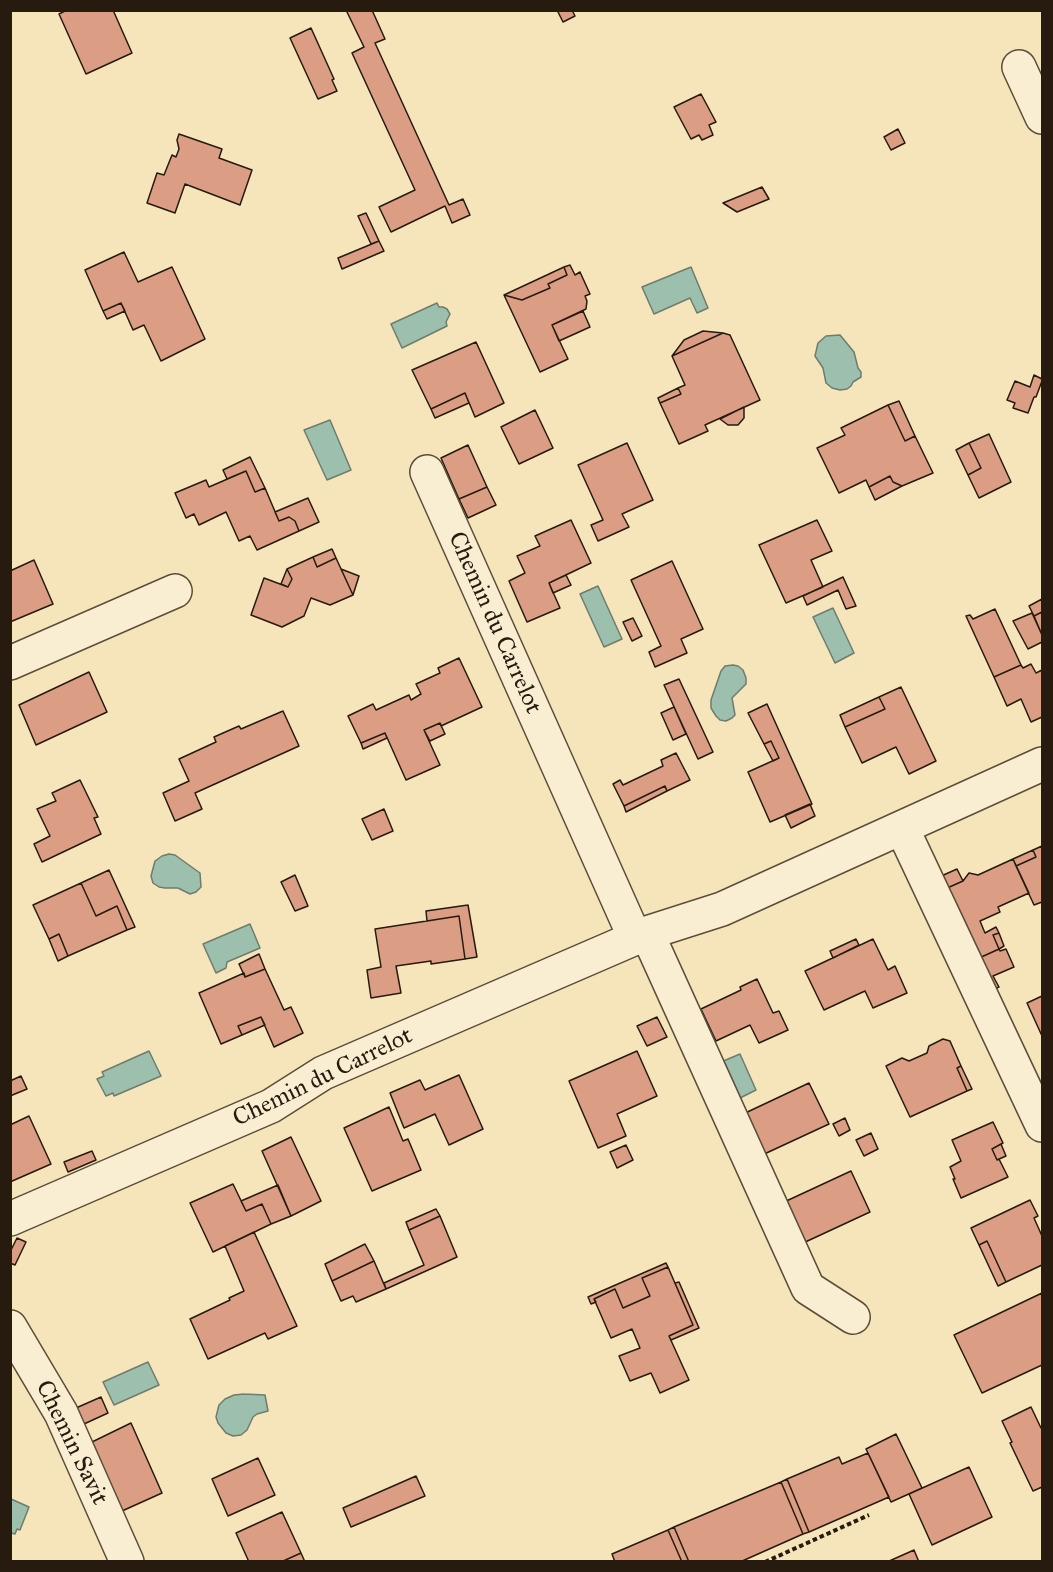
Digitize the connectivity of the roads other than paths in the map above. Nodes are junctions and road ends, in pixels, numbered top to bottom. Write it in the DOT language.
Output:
graph roads {
  1 [pos="1019,67"];
  2 [pos="1042,117"];
  3 [pos="427,472"];
  4 [pos="175,591"];
  5 [pos="10,663"];
  6 [pos="1042,764"];
  7 [pos="902,828"];
  8 [pos="641,936"];
  9 [pos="1042,1125"];
  10 [pos="10,1219"];
  11 [pos="853,1317"];
  12 [pos="10,1327"];
  13 [pos="127,1562"];
  1 -- 2 [label="street"];
  3 -- 8 [label="street, Chemin du Carrelot"];
  4 -- 5 [label="street"];
  6 -- 7 [label="street, Chemin du Carrelot"];
  7 -- 8 [label="street, Chemin du Carrelot"];
  7 -- 9 [label="street"];
  8 -- 10 [label="street, Chemin du Carrelot"];
  8 -- 11 [label="street"];
  12 -- 13 [label="street, Chemin Savit"];
}
